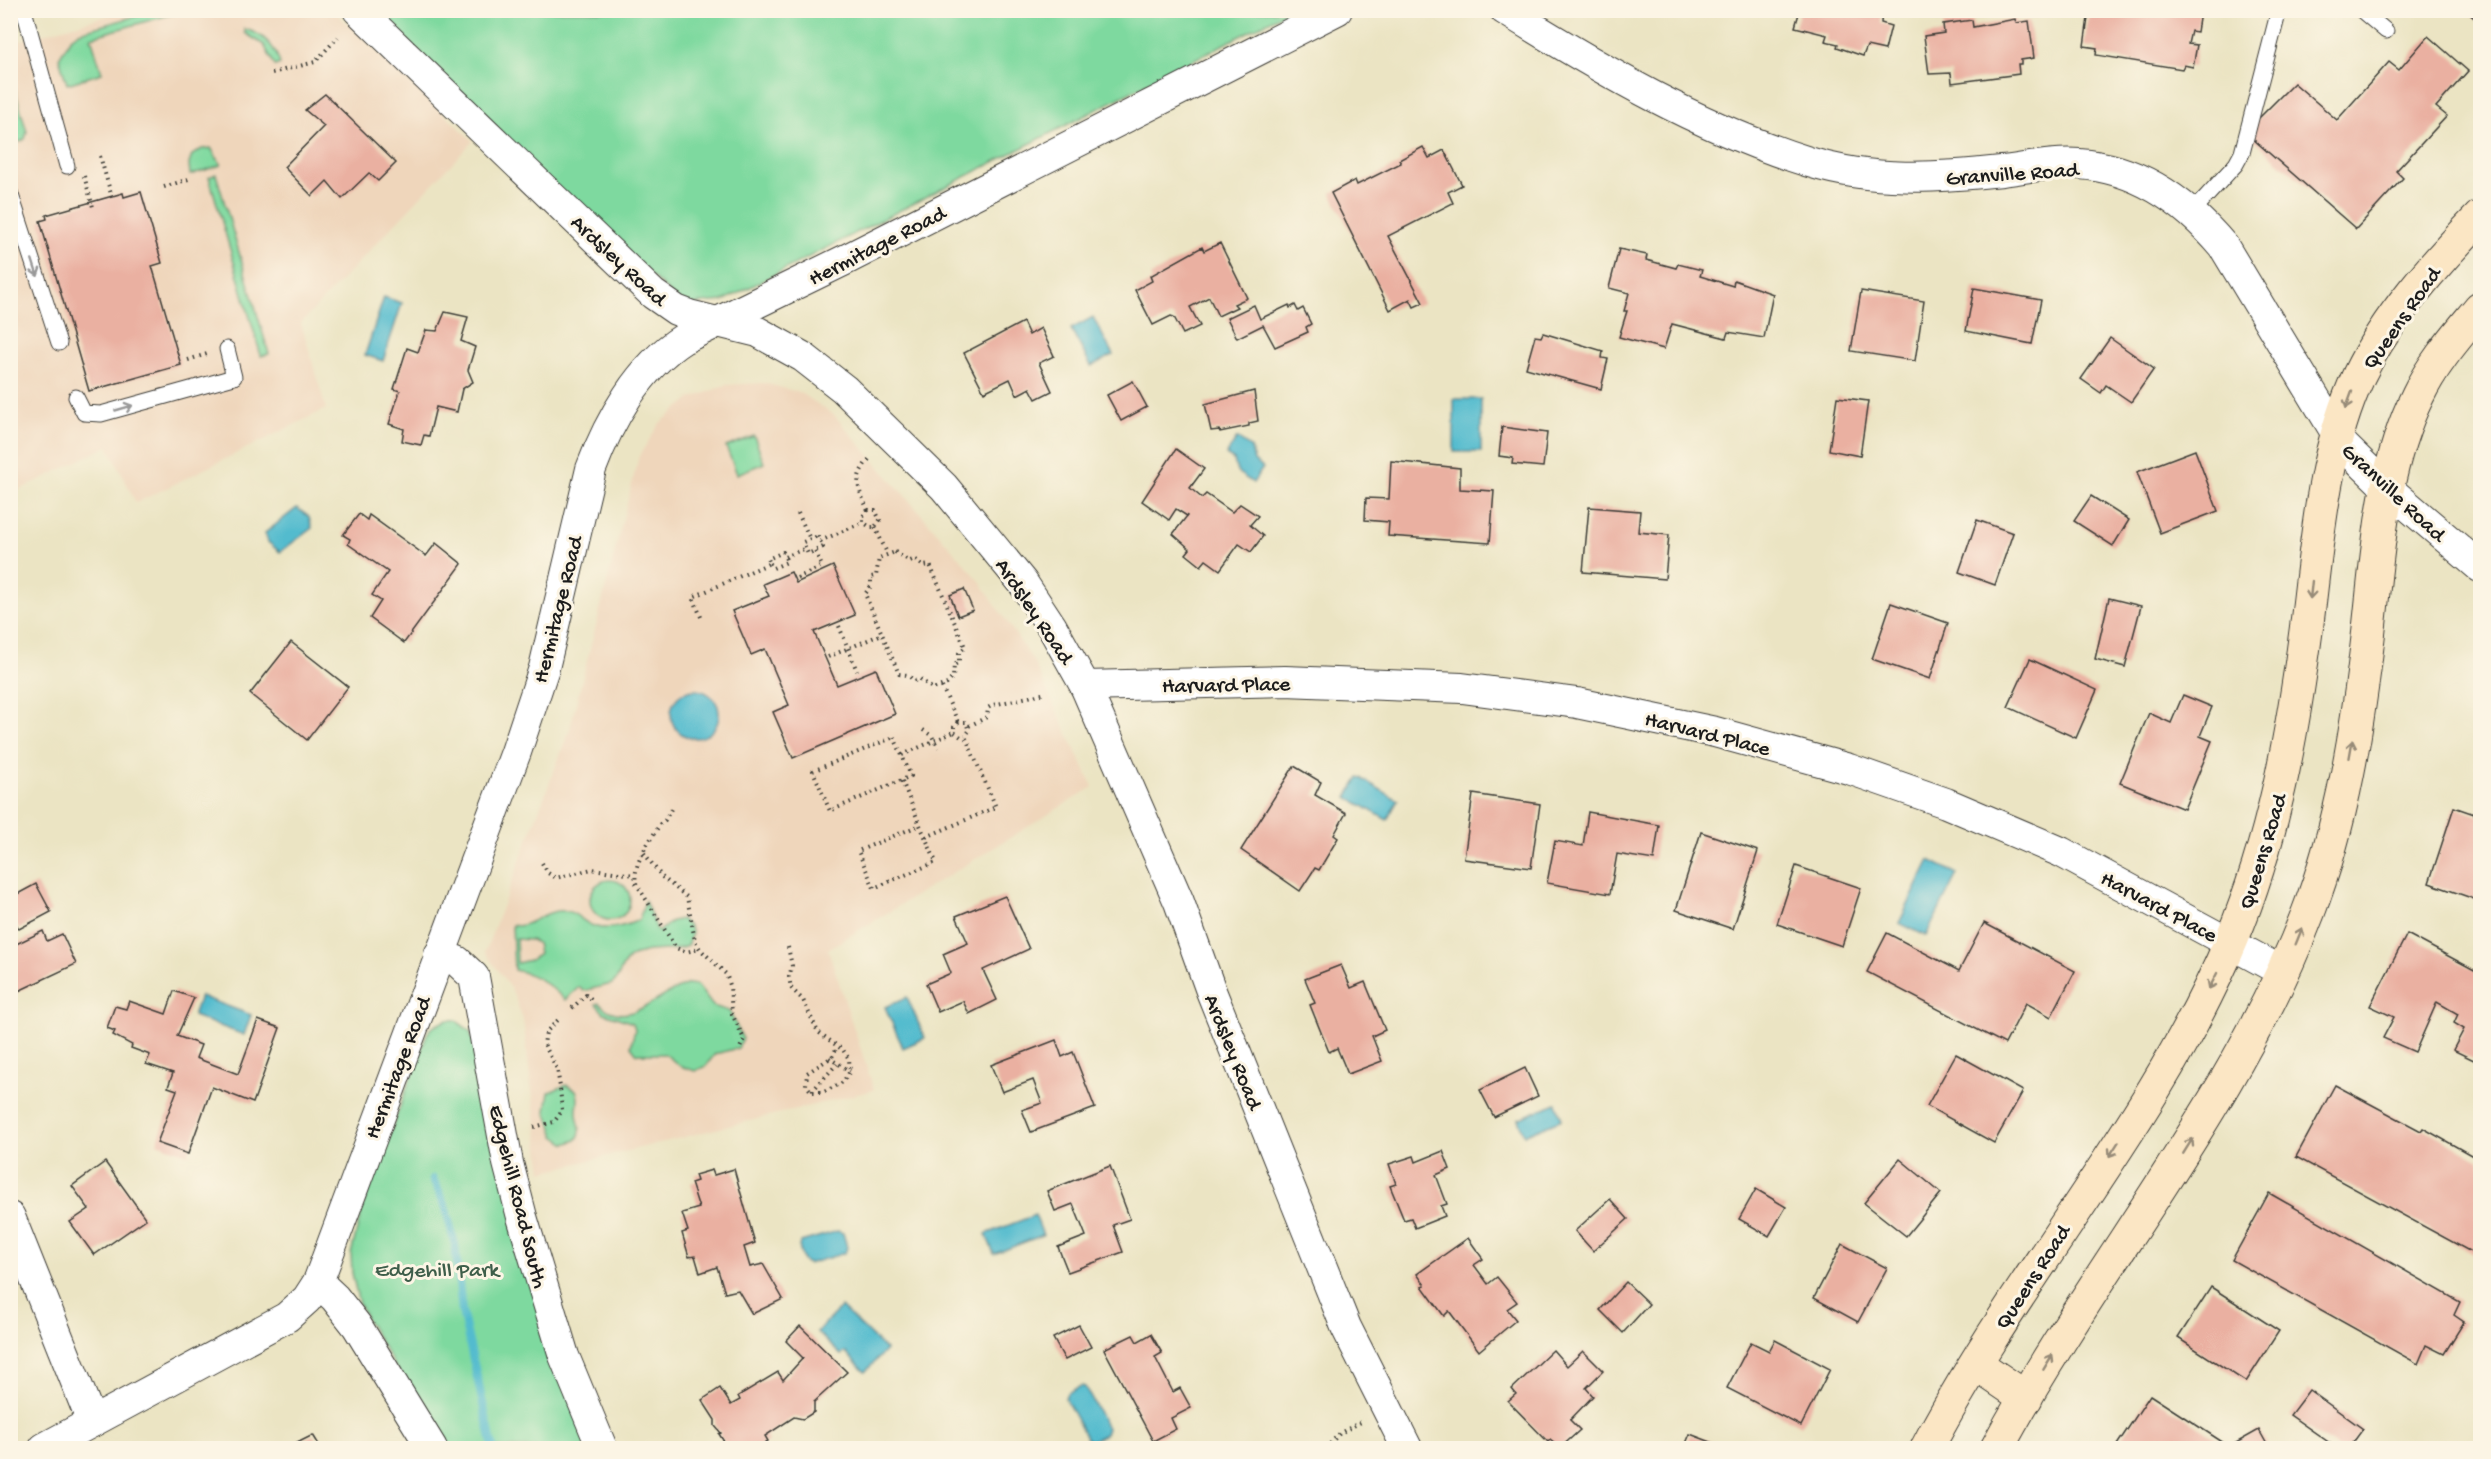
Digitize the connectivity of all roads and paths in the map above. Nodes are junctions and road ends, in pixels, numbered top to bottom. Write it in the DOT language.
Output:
graph roads {
  1 [pos="24,10"];
  2 [pos="358,10"];
  3 [pos="1336,10"];
  4 [pos="1505,10"];
  5 [pos="2279,10"];
  6 [pos="2361,10"];
  7 [pos="2386,31"];
  8 [pos="339,37"];
  9 [pos="272,73"];
  10 [pos="100,156"];
  11 [pos="67,166"];
  12 [pos="84,173"];
  13 [pos="192,178"];
  14 [pos="164,187"];
  15 [pos="10,192"];
  16 [pos="113,201"];
  17 [pos="93,207"];
  18 [pos="2192,212"];
  19 [pos="2481,217"];
  20 [pos="2481,308"];
  21 [pos="719,321"];
  22 [pos="59,344"];
  23 [pos="227,349"];
  24 [pos="76,397"];
  25 [pos="2337,437"];
  26 [pos="869,459"];
  27 [pos="2387,488"];
  28 [pos="868,510"];
  29 [pos="798,513"];
  30 [pos="864,522"];
  31 [pos="875,526"];
  32 [pos="810,539"];
  33 [pos="820,541"];
  34 [pos="806,548"];
  35 [pos="815,551"];
  36 [pos="887,553"];
  37 [pos="785,557"];
  38 [pos="770,563"];
  39 [pos="2481,567"];
  40 [pos="797,578"];
  41 [pos="701,617"];
  42 [pos="839,626"];
  43 [pos="882,634"];
  44 [pos="848,649"];
  45 [pos="828,657"];
  46 [pos="857,671"];
  47 [pos="1085,686"];
  48 [pos="942,687"];
  49 [pos="1046,693"];
  50 [pos="958,722"];
  51 [pos="969,726"];
  52 [pos="923,730"];
  53 [pos="954,732"];
  54 [pos="964,736"];
  55 [pos="935,741"];
  56 [pos="938,748"];
  57 [pos="902,755"];
  58 [pos="902,780"];
  59 [pos="671,809"];
  60 [pos="920,825"];
  61 [pos="926,837"];
  62 [pos="644,853"];
  63 [pos="542,863"];
  64 [pos="634,875"];
  65 [pos="2230,944"];
  66 [pos="788,947"];
  67 [pos="700,949"];
  68 [pos="439,955"];
  69 [pos="2283,972"];
  70 [pos="594,1001"];
  71 [pos="572,1008"];
  72 [pos="558,1020"];
  73 [pos="837,1047"];
  74 [pos="740,1048"];
  75 [pos="829,1058"];
  76 [pos="837,1064"];
  77 [pos="850,1071"];
  78 [pos="812,1091"];
  79 [pos="534,1127"];
  80 [pos="10,1217"];
  81 [pos="318,1282"];
  82 [pos="1976,1364"];
  83 [pos="2026,1398"];
  84 [pos="1371,1417"];
  85 [pos="92,1422"];
  86 [pos="44,1449"];
  87 [pos="432,1449"];
  88 [pos="602,1449"];
  89 [pos="1326,1449"];
  90 [pos="1407,1449"];
  91 [pos="1928,1449"];
  92 [pos="1997,1449"];
  1 -- 11 [label="lane"];
  2 -- 21 [label="street, Ardsley Road"];
  3 -- 21 [label="street, Hermitage Road"];
  4 -- 18 [label="street, Granville Road"];
  5 -- 18 [label="lane"];
  6 -- 7 [label="lane"];
  8 -- 9 [label="path"];
  10 -- 16 [label="path"];
  12 -- 17 [label="path"];
  13 -- 14 [label="path"];
  15 -- 22 [label="lane, one-way"];
  18 -- 25 [label="street, Granville Road"];
  19 -- 25 [label="main road, Queens Road, one-way"];
  20 -- 27 [label="main road"];
  21 -- 47 [label="street, Ardsley Road"];
  21 -- 68 [label="street, Hermitage Road"];
  24 -- 23 [label="lane, one-way"];
  25 -- 27 [label="street, Granville Road"];
  25 -- 65 [label="main road, Queens Road, one-way"];
  26 -- 28 [label="path"];
  27 -- 39 [label="street, Granville Road"];
  69 -- 27 [label="main road, one-way"];
  28 -- 30 [label="path"];
  28 -- 31 [label="path"];
  29 -- 32 [label="path"];
  30 -- 31 [label="path"];
  30 -- 33 [label="path"];
  31 -- 36 [label="path"];
  32 -- 33 [label="path"];
  32 -- 34 [label="path"];
  33 -- 35 [label="path"];
  34 -- 35 [label="path"];
  34 -- 37 [label="path"];
  35 -- 40 [label="path"];
  36 -- 43 [label="path"];
  36 -- 48 [label="path"];
  37 -- 38 [label="path"];
  37 -- 38 [label="path"];
  38 -- 41 [label="path"];
  42 -- 44 [label="path"];
  43 -- 44 [label="path"];
  43 -- 48 [label="path"];
  44 -- 45 [label="path"];
  44 -- 46 [label="path"];
  47 -- 65 [label="street, Harvard Place"];
  47 -- 90 [label="street, Ardsley Road"];
  48 -- 50 [label="path"];
  49 -- 51 [label="path"];
  50 -- 51 [label="path"];
  50 -- 53 [label="path"];
  51 -- 54 [label="path"];
  52 -- 55 [label="path"];
  53 -- 54 [label="path"];
  53 -- 55 [label="path"];
  54 -- 61 [label="path"];
  55 -- 56 [label="path"];
  55 -- 57 [label="path"];
  57 -- 58 [label="path"];
  57 -- 58 [label="path"];
  58 -- 60 [label="path"];
  59 -- 62 [label="path"];
  60 -- 61 [label="path"];
  60 -- 61 [label="path"];
  62 -- 64 [label="path"];
  62 -- 67 [label="path"];
  63 -- 64 [label="path"];
  64 -- 67 [label="path"];
  65 -- 69 [label="street, Harvard Place"];
  65 -- 82 [label="main road, Queens Road, one-way"];
  66 -- 73 [label="path"];
  67 -- 74 [label="path"];
  68 -- 81 [label="street, Hermitage Road"];
  68 -- 88 [label="street, Edgehill Road South"];
  83 -- 69 [label="main road, one-way"];
  70 -- 71 [label="path"];
  72 -- 79 [label="path"];
  73 -- 75 [label="path"];
  73 -- 77 [label="path"];
  75 -- 76 [label="path"];
  75 -- 78 [label="path"];
  76 -- 77 [label="path"];
  76 -- 78 [label="path"];
  77 -- 78 [label="path"];
  80 -- 85 [label="street"];
  81 -- 85 [label="street, Hermitage Road"];
  81 -- 87 [label="street"];
  82 -- 83 [label="main road"];
  82 -- 91 [label="main road, Queens Road"];
  83 -- 92 [label="main road"];
  84 -- 89 [label="path"];
  85 -- 86 [label="street, Hermitage Road"];
}
